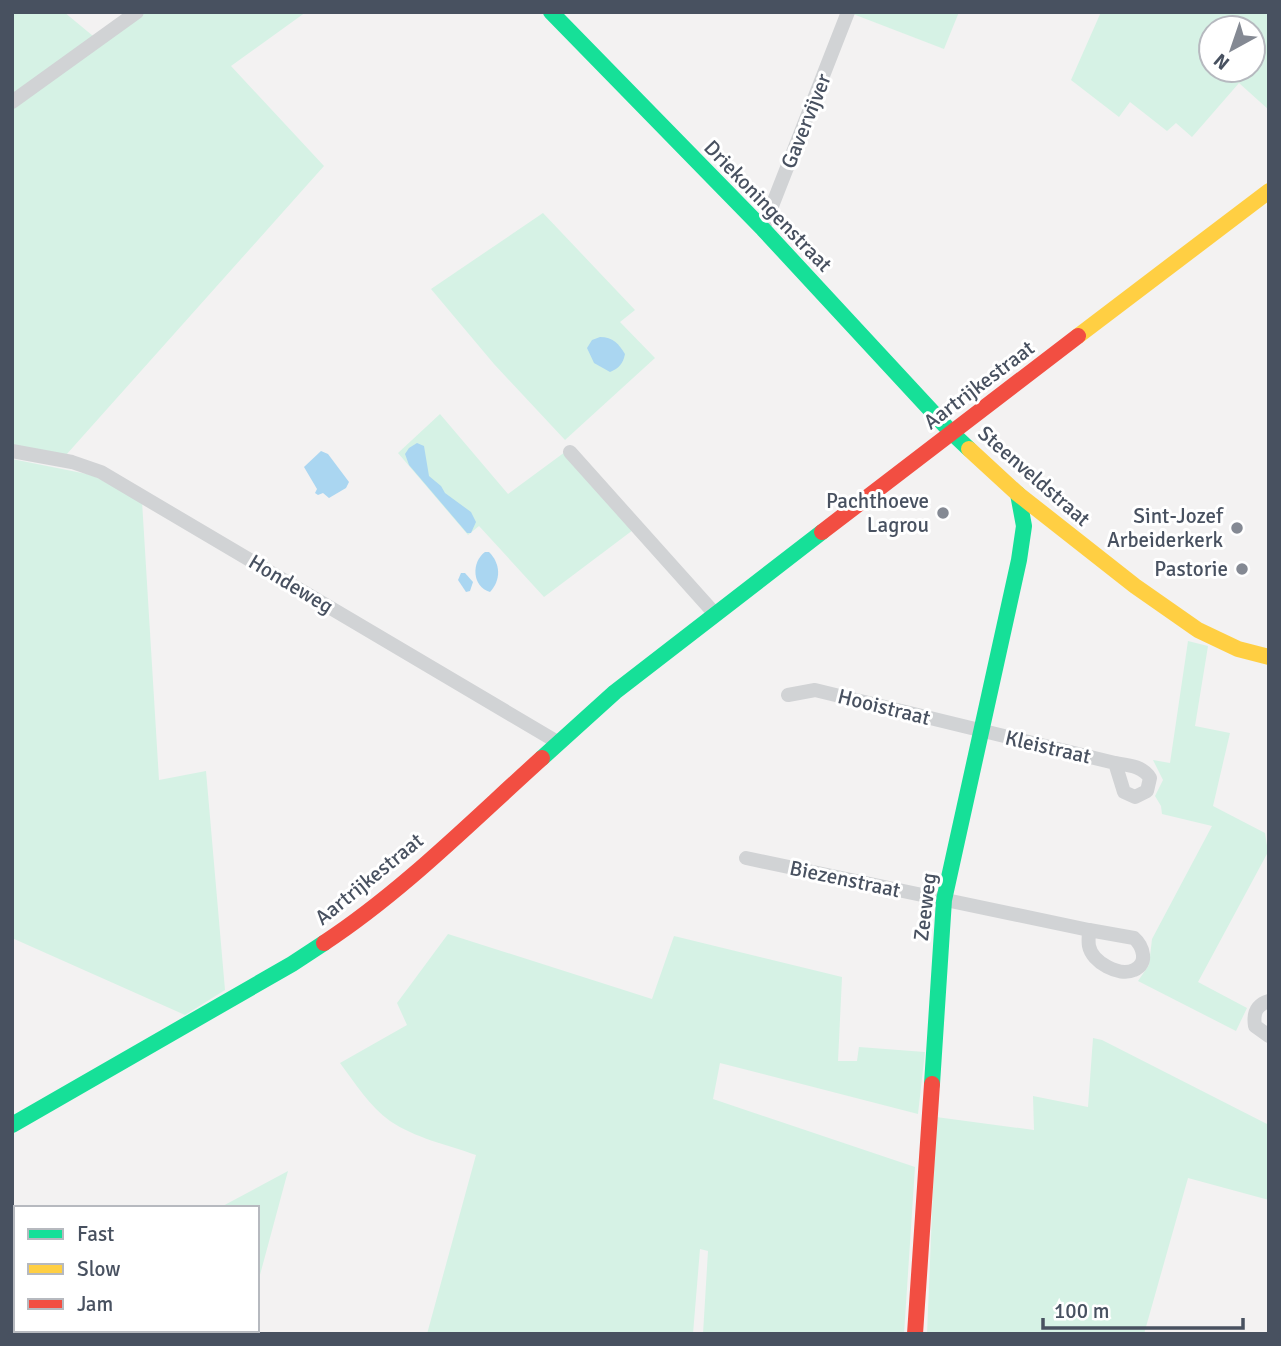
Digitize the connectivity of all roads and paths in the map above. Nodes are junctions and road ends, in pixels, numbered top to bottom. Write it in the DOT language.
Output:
graph roads {
  1 [pos="137,12"];
  2 [pos="551,12"];
  3 [pos="848,12"];
  4 [pos="12,102"];
  5 [pos="1269,191"];
  6 [pos="763,229"];
  7 [pos="951,432"];
  8 [pos="12,451"];
  9 [pos="570,452"];
  10 [pos="1018,494"];
  11 [pos="715,614"];
  12 [pos="1269,657"];
  13 [pos="788,695"];
  14 [pos="980,731"];
  15 [pos="559,743"];
  16 [pos="1115,763"];
  17 [pos="746,858"];
  18 [pos="944,900"];
  19 [pos="1089,930"];
  20 [pos="1269,1001"];
  21 [pos="1269,1036"];
  22 [pos="12,1125"];
  23 [pos="915,1334"];
  1 -- 4 [label="street"];
  2 -- 6 [label="street, Driekoningenstraat"];
  3 -- 6 [label="street, Gavervijver"];
  5 -- 7 [label="street, Aartrijkestraat"];
  6 -- 7 [label="street, Driekoningenstraat"];
  7 -- 10 [label="street, Steenveldstraat"];
  7 -- 11 [label="street, Aartrijkestraat"];
  8 -- 15 [label="street, Hondeweg"];
  9 -- 11 [label="street"];
  10 -- 12 [label="street, Steenveldstraat"];
  10 -- 14 [label="street, Zeeweg"];
  11 -- 15 [label="street, Aartrijkestraat"];
  13 -- 14 [label="street, Hooistraat"];
  14 -- 16 [label="street, Kleistraat"];
  14 -- 18 [label="street, Zeeweg"];
  15 -- 22 [label="street, Aartrijkestraat"];
  17 -- 18 [label="street, Biezenstraat"];
  18 -- 19 [label="street, Biezenstraat"];
  18 -- 23 [label="street, Zeeweg"];
  20 -- 21 [label="street"];
}
